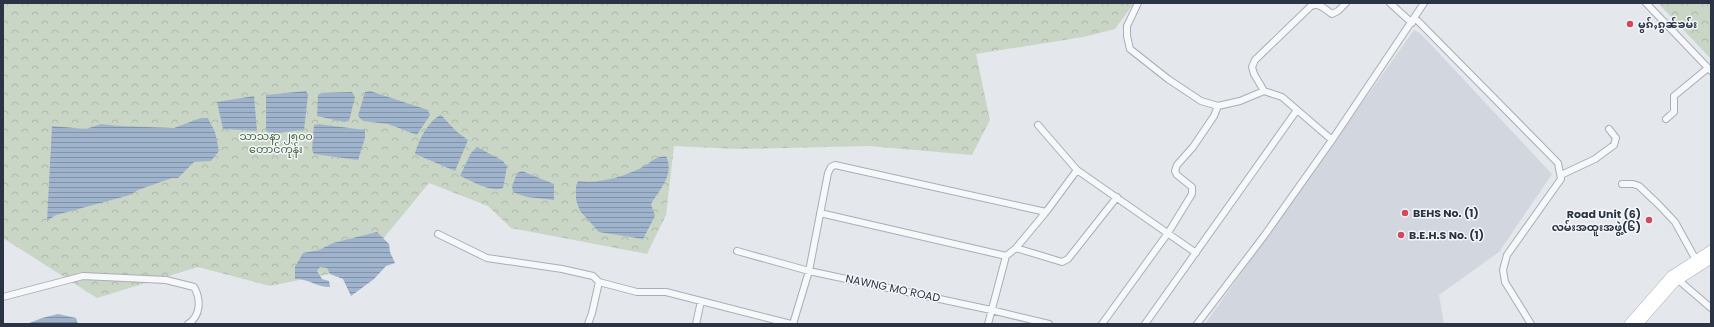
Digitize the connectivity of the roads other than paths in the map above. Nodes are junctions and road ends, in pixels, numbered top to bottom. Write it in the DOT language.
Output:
graph roads {
  1 [pos="1138,3"];
  2 [pos="1346,3"];
  3 [pos="1390,3"];
  4 [pos="1424,3"];
  5 [pos="1646,3"];
  6 [pos="1413,20"];
  7 [pos="1709,69"];
  8 [pos="1264,91"];
  9 [pos="1218,106"];
  10 [pos="1297,110"];
  11 [pos="1666,119"];
  12 [pos="1038,125"];
  13 [pos="1609,129"];
  14 [pos="1332,140"];
  15 [pos="1077,170"];
  16 [pos="1561,175"];
  17 [pos="1622,184"];
  18 [pos="1117,197"];
  19 [pos="1046,212"];
  20 [pos="820,213"];
  21 [pos="1168,233"];
  22 [pos="438,234"];
  23 [pos="1016,248"];
  24 [pos="1711,250"];
  25 [pos="737,251"];
  26 [pos="1196,253"];
  27 [pos="1006,256"];
  28 [pos="1711,259"];
  29 [pos="1696,260"];
  30 [pos="809,271"];
  31 [pos="1676,278"];
  32 [pos="599,282"];
  33 [pos="3,297"];
  34 [pos="701,301"];
  35 [pos="1711,308"];
  36 [pos="991,310"];
  37 [pos="188,324"];
  38 [pos="588,324"];
  39 [pos="696,324"];
  40 [pos="792,324"];
  41 [pos="988,324"];
  42 [pos="1049,324"];
  43 [pos="1102,324"];
  44 [pos="1145,324"];
  45 [pos="1197,324"];
  46 [pos="1531,324"];
  47 [pos="1629,324"];
  48 [pos="1638,324"];
  1 -- 9 [label="street"];
  2 -- 8 [label="street"];
  3 -- 6 [label="street"];
  4 -- 6 [label="street"];
  5 -- 7 [label="street"];
  6 -- 14 [label="street"];
  6 -- 16 [label="street"];
  7 -- 11 [label="street"];
  8 -- 9 [label="street"];
  8 -- 10 [label="street"];
  9 -- 21 [label="street"];
  10 -- 14 [label="street"];
  10 -- 26 [label="street"];
  12 -- 15 [label="street"];
  13 -- 16 [label="street"];
  14 -- 45 [label="street"];
  15 -- 18 [label="street"];
  15 -- 19 [label="street"];
  16 -- 46 [label="street"];
  17 -- 29 [label="street"];
  18 -- 21 [label="street"];
  18 -- 23 [label="street"];
  19 -- 20 [label="street"];
  19 -- 23 [label="street"];
  20 -- 27 [label="street"];
  20 -- 30 [label="street"];
  21 -- 26 [label="street"];
  21 -- 43 [label="street"];
  22 -- 32 [label="street"];
  23 -- 27 [label="street"];
  24 -- 29 [label="main road"];
  25 -- 30 [label="street, NAWNG MO ROAD"];
  26 -- 44 [label="street"];
  27 -- 36 [label="street"];
  28 -- 31 [label="main road"];
  29 -- 31 [label="main road"];
  30 -- 36 [label="street, NAWNG MO ROAD"];
  30 -- 40 [label="street"];
  31 -- 35 [label="street"];
  31 -- 47 [label="main road"];
  31 -- 48 [label="main road"];
  32 -- 34 [label="street"];
  32 -- 38 [label="street"];
  33 -- 37 [label="street"];
  34 -- 39 [label="street"];
  34 -- 40 [label="street"];
  36 -- 41 [label="street"];
  36 -- 42 [label="street, NAWNG MO ROAD"];
}
